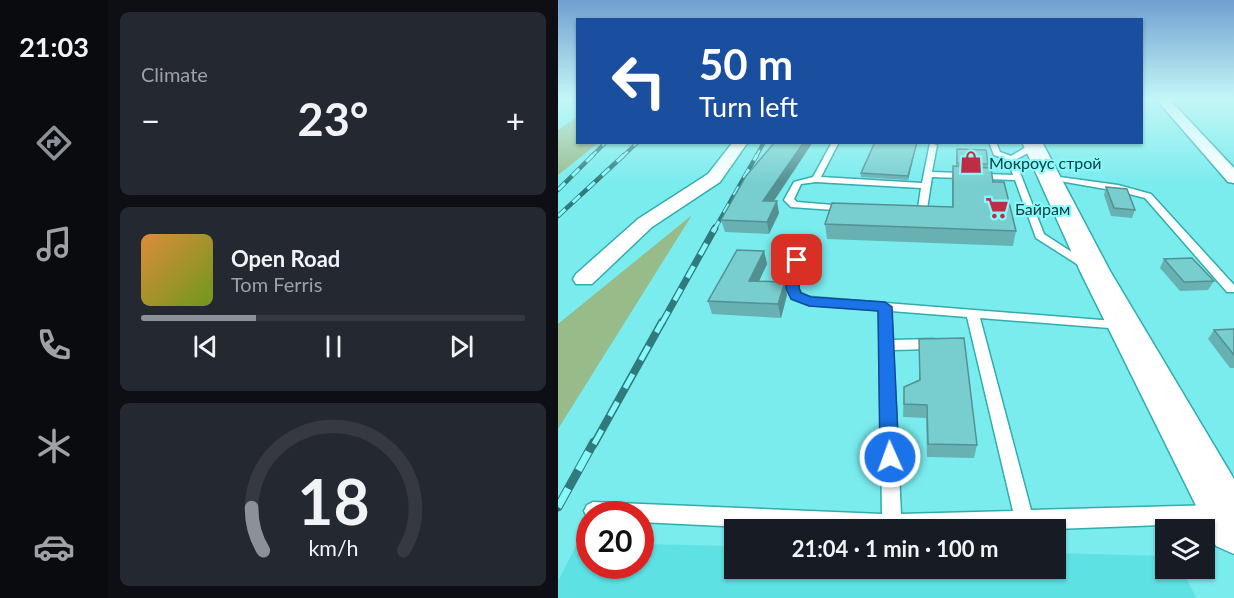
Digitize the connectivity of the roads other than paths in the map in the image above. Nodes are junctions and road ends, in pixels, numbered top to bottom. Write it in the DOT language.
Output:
graph roads {
  1 [pos="1188,127"];
  2 [pos="740,144"];
  3 [pos="835,144"];
  4 [pos="993,144"];
  5 [pos="933,145"];
  6 [pos="1029,161"];
  7 [pos="928,174"];
  8 [pos="1234,177"];
  9 [pos="816,178"];
  10 [pos="926,186"];
  11 [pos="852,209"];
  12 [pos="897,213"];
  13 [pos="797,260"];
  14 [pos="584,279"];
  15 [pos="1231,289"];
  16 [pos="885,307"];
  17 [pos="972,313"];
  18 [pos="1124,325"];
  19 [pos="945,344"];
  20 [pos="887,345"];
  21 [pos="654,514"];
  22 [pos="777,519"];
  23 [pos="892,519"];
  24 [pos="1025,519"];
  25 [pos="1066,520"];
  26 [pos="1230,521"];
  1 -- 8 [label="street"];
  2 -- 14 [label="street"];
  3 -- 9 [label="lane"];
  4 -- 6 [label="lane"];
  5 -- 7 [label="lane"];
  6 -- 7 [label="lane"];
  6 -- 15 [label="lane"];
  6 -- 18 [label="main road"];
  7 -- 10 [label="lane"];
  9 -- 10 [label="lane"];
  9 -- 11 [label="lane"];
  10 -- 12 [label="lane"];
  13 -- 16 [label="lane"];
  16 -- 17 [label="lane"];
  16 -- 20 [label="lane"];
  17 -- 18 [label="lane"];
  17 -- 24 [label="lane"];
  18 -- 26 [label="main road"];
  19 -- 20 [label="lane"];
  20 -- 23 [label="lane"];
  21 -- 22 [label="lane"];
  25 -- 26 [label="lane"];
}
